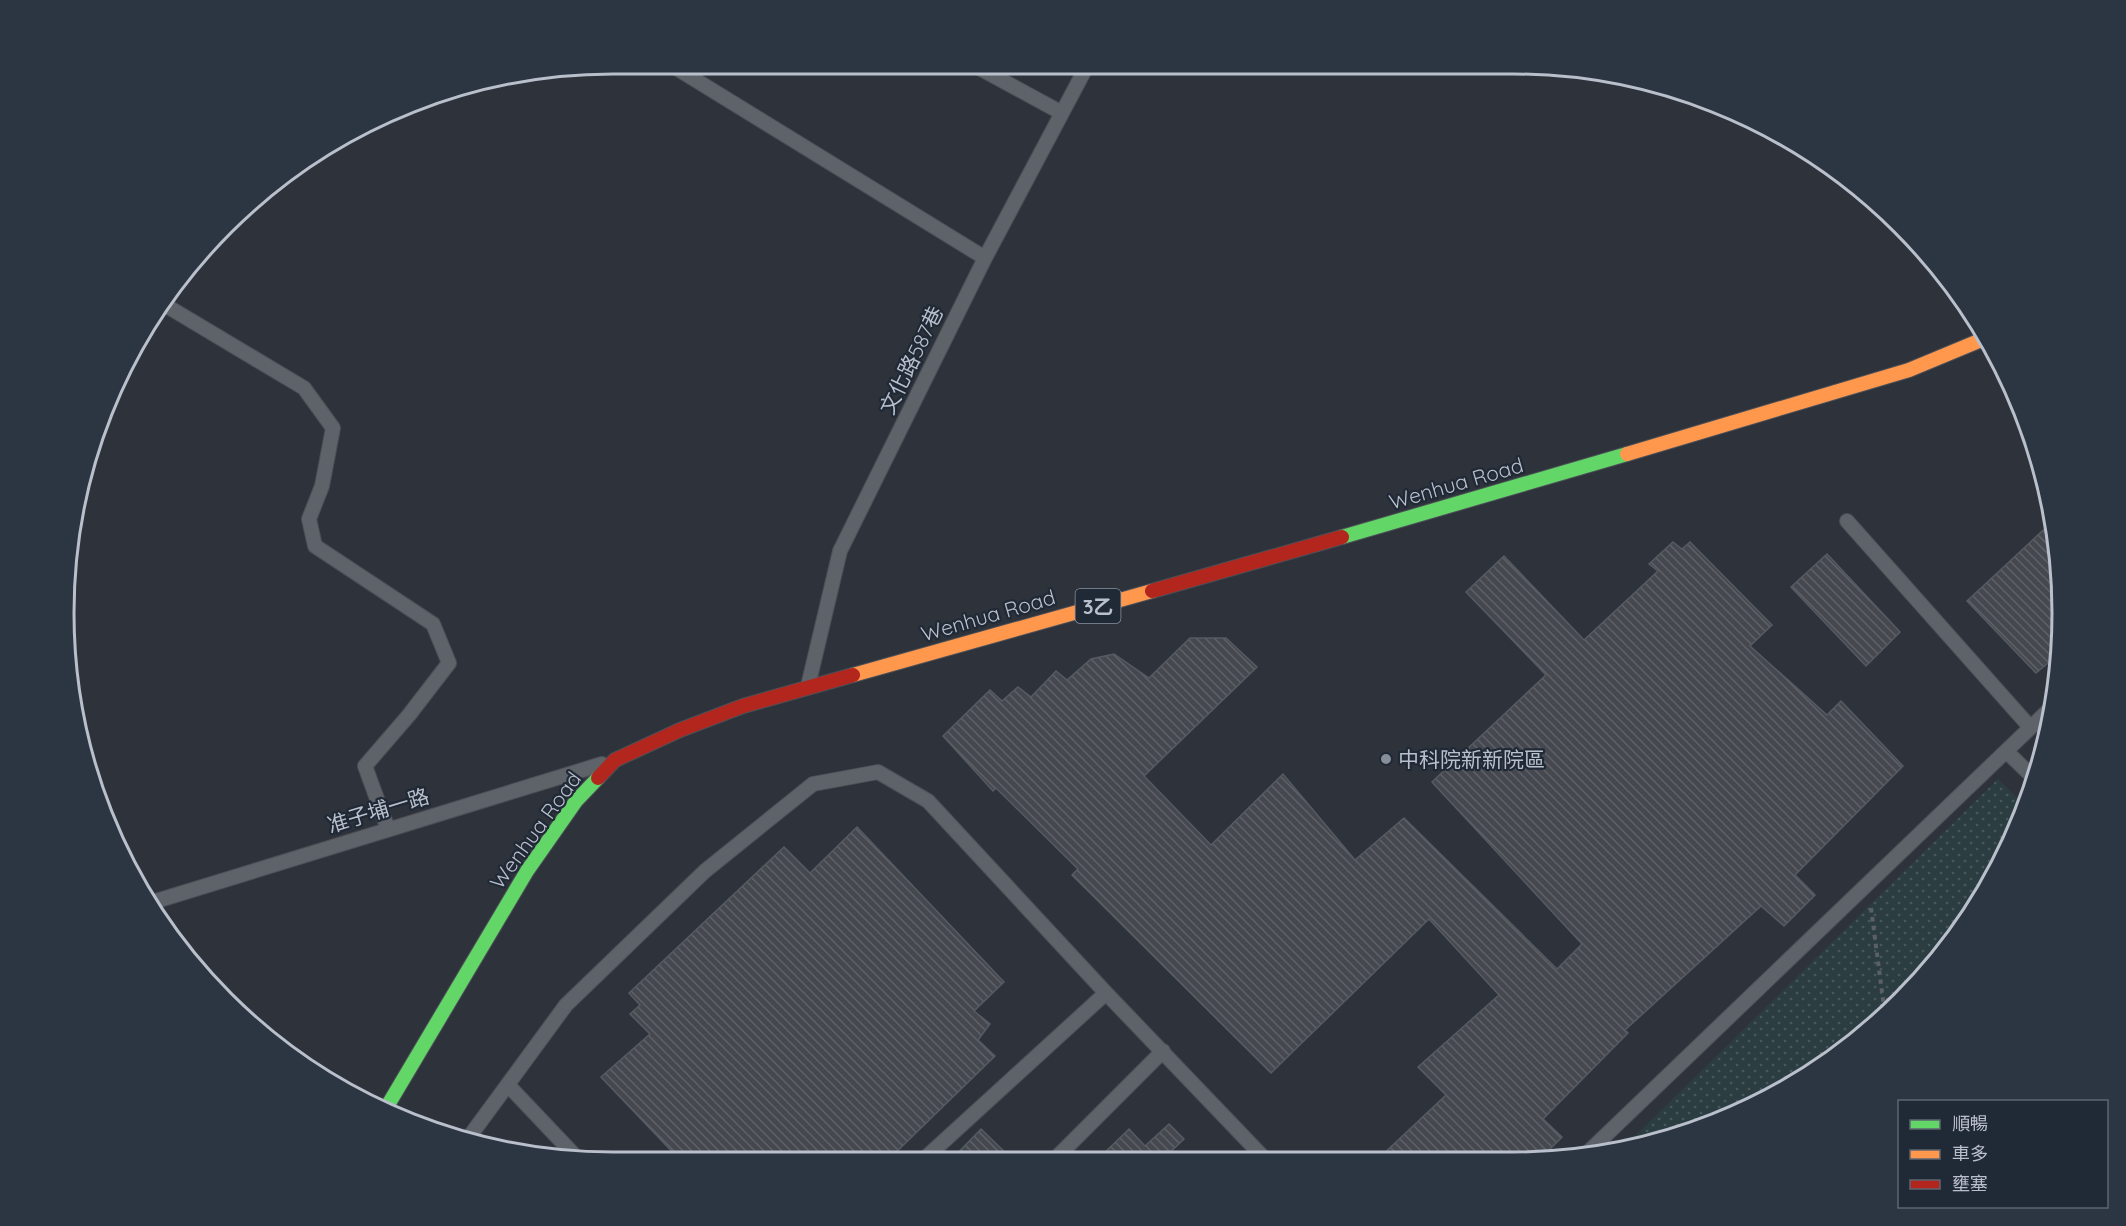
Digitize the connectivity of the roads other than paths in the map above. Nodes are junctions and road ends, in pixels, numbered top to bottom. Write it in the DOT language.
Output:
graph roads {
  1 [pos="686,74"];
  2 [pos="990,74"];
  3 [pos="1083,74"];
  4 [pos="1062,113"];
  5 [pos="985,258"];
  6 [pos="168,307"];
  7 [pos="1979,341"];
  8 [pos="1847,521"];
  9 [pos="807,688"];
  10 [pos="2042,716"];
  11 [pos="2030,727"];
  12 [pos="2006,751"];
  13 [pos="615,760"];
  14 [pos="2028,772"];
  15 [pos="388,829"];
  16 [pos="157,901"];
  17 [pos="1106,993"];
  18 [pos="1163,1051"];
  19 [pos="508,1085"];
  20 [pos="389,1103"];
  21 [pos="472,1134"];
  22 [pos="1594,1146"];
  23 [pos="570,1150"];
  24 [pos="932,1152"];
  25 [pos="1062,1152"];
  26 [pos="1258,1152"];
  1 -- 5 [label="lane"];
  2 -- 4 [label="lane"];
  3 -- 4 [label="lane, 文化路587巷"];
  4 -- 5 [label="lane, 文化路587巷"];
  5 -- 9 [label="lane, 文化路587巷"];
  6 -- 15 [label="lane"];
  7 -- 9 [label="main road, Wenhua Road / 3乙"];
  8 -- 11 [label="lane"];
  9 -- 13 [label="main road, Wenhua Road / 3乙"];
  10 -- 11 [label="lane"];
  11 -- 12 [label="lane"];
  12 -- 14 [label="lane"];
  12 -- 22 [label="lane"];
  13 -- 15 [label="lane, 准子埔一路"];
  13 -- 20 [label="main road, Wenhua Road / 3乙"];
  15 -- 16 [label="lane, 准子埔一路"];
  17 -- 18 [label="lane"];
  17 -- 19 [label="lane"];
  17 -- 24 [label="lane"];
  18 -- 25 [label="lane"];
  18 -- 26 [label="lane"];
  19 -- 21 [label="lane"];
  19 -- 23 [label="lane"];
}
